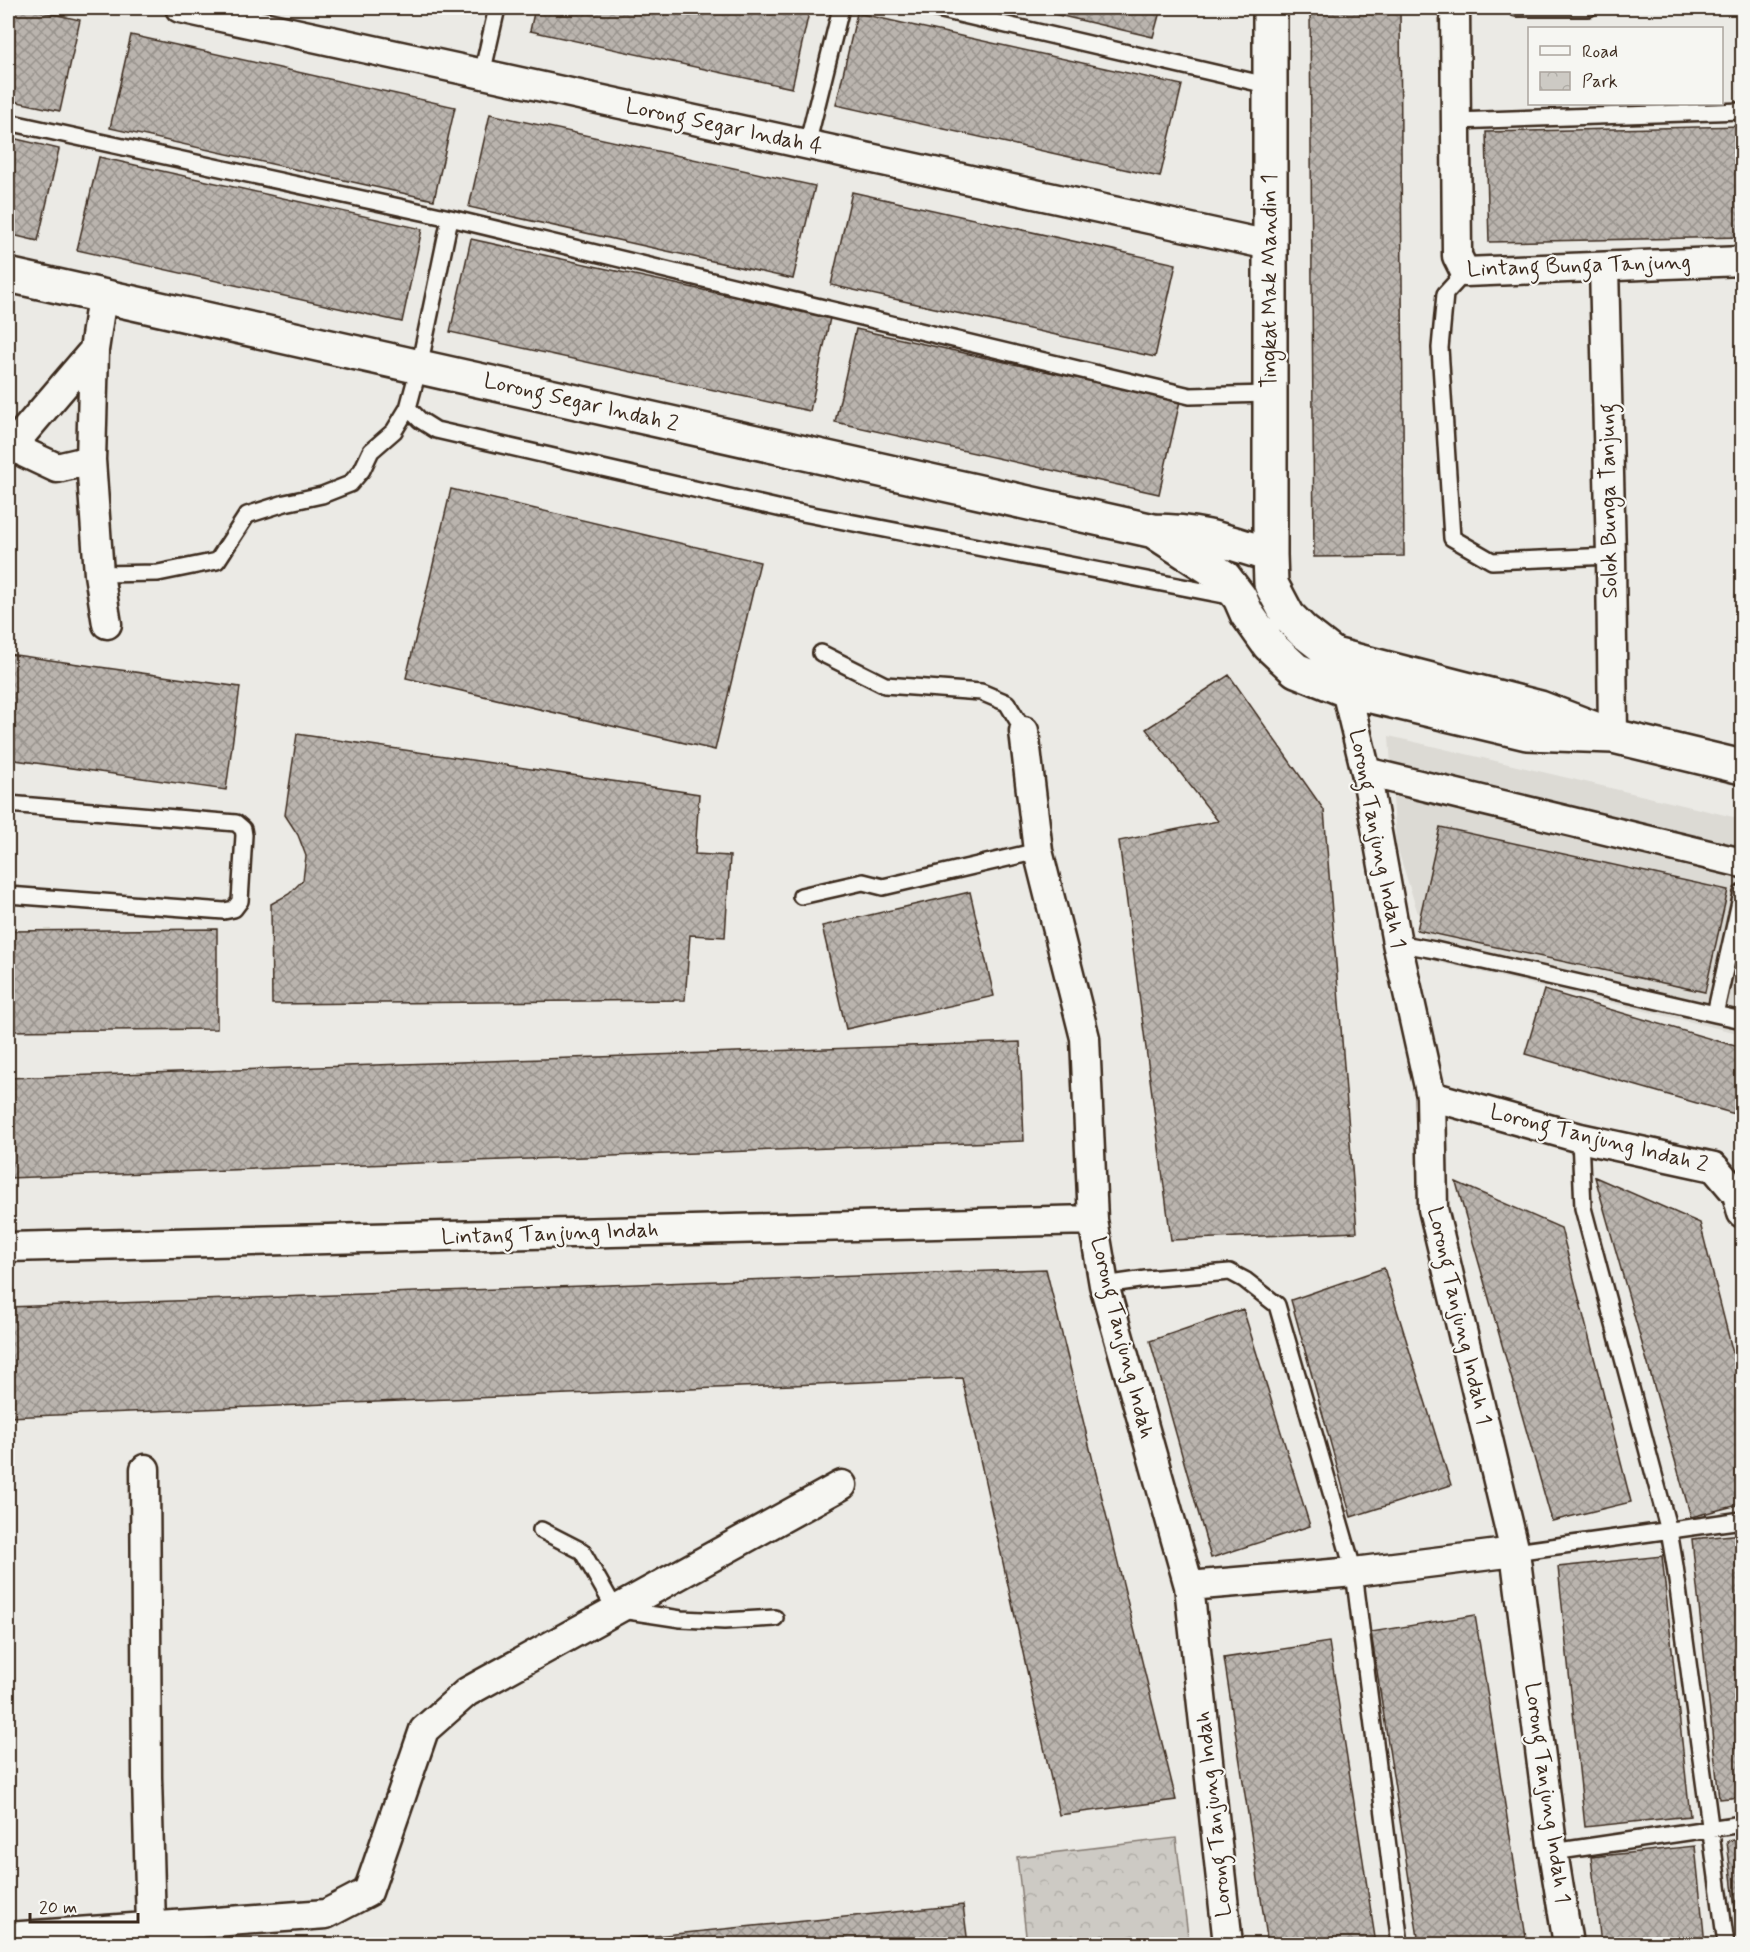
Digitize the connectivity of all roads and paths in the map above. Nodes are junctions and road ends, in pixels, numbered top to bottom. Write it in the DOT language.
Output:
graph roads {
  1 [pos="180,8"];
  2 [pos="497,8"];
  3 [pos="841,8"];
  4 [pos="933,8"];
  5 [pos="1270,8"];
  6 [pos="1455,8"];
  7 [pos="1516,8"];
  8 [pos="1589,8"];
  9 [pos="482,74"];
  10 [pos="1270,86"];
  11 [pos="1743,111"];
  12 [pos="1456,121"];
  13 [pos="8,122"];
  14 [pos="807,145"];
  15 [pos="450,218"];
  16 [pos="1269,245"];
  17 [pos="1743,261"];
  18 [pos="1604,267"];
  19 [pos="1465,272"];
  20 [pos="8,275"];
  21 [pos="102,296"];
  22 [pos="94,350"];
  23 [pos="419,367"];
  24 [pos="1269,394"];
  25 [pos="408,408"];
  26 [pos="92,460"];
  27 [pos="1154,531"];
  28 [pos="1270,555"];
  29 [pos="1611,556"];
  30 [pos="99,574"];
  31 [pos="1240,598"];
  32 [pos="107,624"];
  33 [pos="821,653"];
  34 [pos="1346,690"];
  35 [pos="1024,731"];
  36 [pos="1613,736"];
  37 [pos="1743,767"];
  38 [pos="1366,772"];
  39 [pos="8,804"];
  40 [pos="1038,851"];
  41 [pos="1743,863"];
  42 [pos="1743,893"];
  43 [pos="8,895"];
  44 [pos="801,896"];
  45 [pos="1396,943"];
  46 [pos="1715,1014"];
  47 [pos="1743,1020"];
  48 [pos="1431,1096"];
  49 [pos="1580,1138"];
  50 [pos="1743,1213"];
  51 [pos="1094,1220"];
  52 [pos="8,1247"];
  53 [pos="1104,1285"];
  54 [pos="145,1469"];
  55 [pos="842,1485"];
  56 [pos="1743,1520"];
  57 [pos="541,1530"];
  58 [pos="1669,1531"];
  59 [pos="1515,1552"];
  60 [pos="1354,1572"];
  61 [pos="1189,1586"];
  62 [pos="615,1608"];
  63 [pos="775,1618"];
  64 [pos="1743,1824"];
  65 [pos="1712,1828"];
  66 [pos="1553,1851"];
  67 [pos="151,1926"];
  68 [pos="8,1936"];
  69 [pos="1228,1944"];
  70 [pos="1400,1944"];
  71 [pos="1568,1944"];
  72 [pos="1726,1944"];
  1 -- 9 [label="street, Lorong Segar Indah 4"];
  2 -- 9 [label="lane"];
  3 -- 14 [label="lane"];
  4 -- 10 [label="lane"];
  5 -- 10 [label="street, Tingkat Mak Mandin 1"];
  6 -- 12 [label="street, Lintang Bunga Tanjung"];
  7 -- 8 [label="lane"];
  9 -- 14 [label="street, Lorong Segar Indah 4"];
  10 -- 16 [label="street, Tingkat Mak Mandin 1"];
  11 -- 12 [label="lane"];
  12 -- 19 [label="street, Lintang Bunga Tanjung"];
  13 -- 15 [label="lane"];
  14 -- 16 [label="street, Lorong Segar Indah 4"];
  15 -- 23 [label="lane"];
  15 -- 24 [label="lane"];
  16 -- 24 [label="street, Tingkat Mak Mandin 1"];
  17 -- 18 [label="street, Lintang Bunga Tanjung"];
  18 -- 19 [label="street, Lintang Bunga Tanjung"];
  18 -- 29 [label="street, Solok Bunga Tanjung"];
  19 -- 29 [label="lane"];
  20 -- 21 [label="street, Lorong Segar Indah 2"];
  21 -- 22 [label="street"];
  21 -- 23 [label="street, Lorong Segar Indah 2"];
  22 -- 26 [label="street"];
  22 -- 26 [label="street"];
  23 -- 25 [label="lane"];
  23 -- 27 [label="street, Lorong Segar Indah 2"];
  24 -- 28 [label="street, Tingkat Mak Mandin 1"];
  25 -- 30 [label="lane"];
  25 -- 31 [label="lane"];
  26 -- 30 [label="street"];
  27 -- 28 [label="street"];
  27 -- 31 [label="street"];
  28 -- 36 [label="street, Tingkat Mak Mandin 1"];
  29 -- 36 [label="street, Solok Bunga Tanjung"];
  30 -- 32 [label="street"];
  31 -- 34 [label="street"];
  33 -- 35 [label="lane"];
  34 -- 36 [label="street"];
  34 -- 38 [label="street, Lorong Tanjung Indah 1"];
  35 -- 40 [label="street, Lorong Tanjung Indah"];
  36 -- 37 [label="street"];
  38 -- 41 [label="street"];
  38 -- 45 [label="street, Lorong Tanjung Indah 1"];
  39 -- 43 [label="lane"];
  40 -- 44 [label="lane"];
  40 -- 51 [label="street, Lorong Tanjung Indah"];
  42 -- 46 [label="lane"];
  45 -- 46 [label="lane"];
  45 -- 48 [label="street, Lorong Tanjung Indah 1"];
  46 -- 47 [label="lane"];
  48 -- 49 [label="street, Lorong Tanjung Indah 2"];
  48 -- 59 [label="street, Lorong Tanjung Indah 1"];
  49 -- 50 [label="street, Lorong Tanjung Indah 2"];
  49 -- 58 [label="lane"];
  51 -- 52 [label="street, Lintang Tanjung Indah"];
  51 -- 53 [label="street, Lorong Tanjung Indah"];
  53 -- 60 [label="lane"];
  53 -- 61 [label="street, Lorong Tanjung Indah"];
  54 -- 67 [label="street"];
  55 -- 62 [label="street"];
  56 -- 58 [label="lane"];
  57 -- 62 [label="lane"];
  58 -- 59 [label="lane"];
  58 -- 65 [label="lane"];
  59 -- 60 [label="street"];
  59 -- 66 [label="street, Lorong Tanjung Indah 1"];
  60 -- 61 [label="street"];
  60 -- 70 [label="lane"];
  61 -- 69 [label="street, Lorong Tanjung Indah"];
  62 -- 63 [label="lane"];
  62 -- 67 [label="street"];
  64 -- 65 [label="lane"];
  65 -- 66 [label="lane"];
  65 -- 72 [label="lane"];
  66 -- 71 [label="street, Lorong Tanjung Indah 1"];
  67 -- 68 [label="street"];
}
